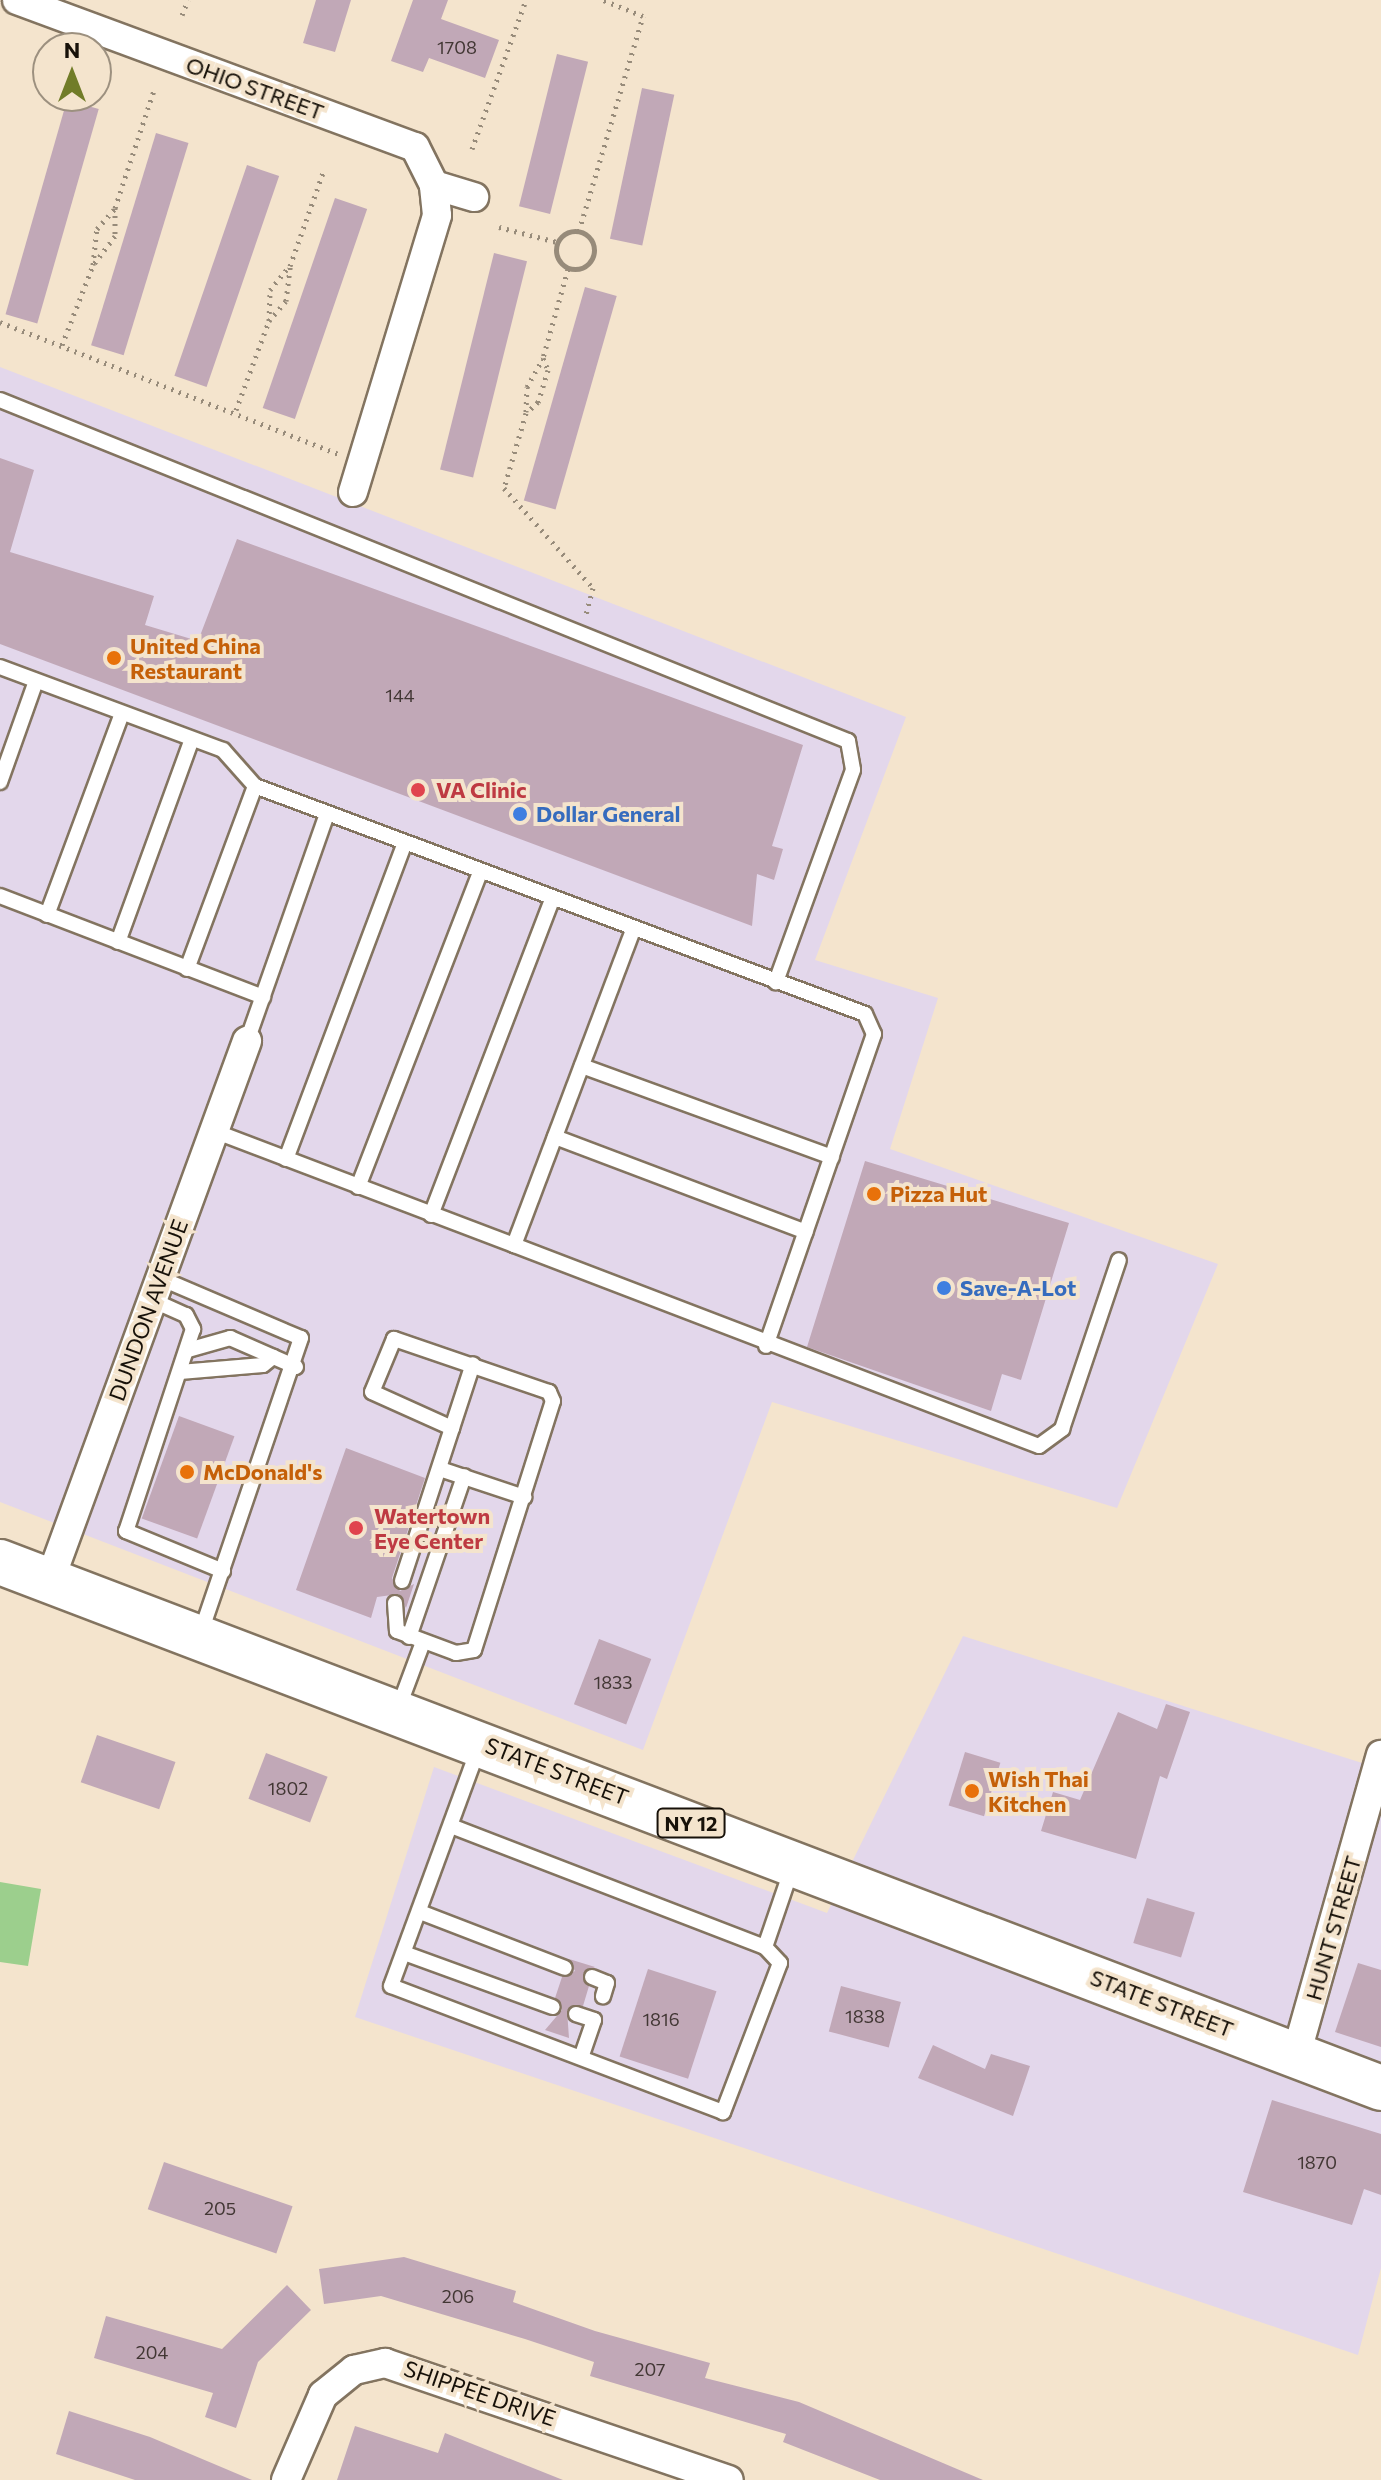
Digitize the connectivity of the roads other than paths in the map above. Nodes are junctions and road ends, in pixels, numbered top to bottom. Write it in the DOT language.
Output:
graph roads {
  1 [pos="17,0"];
  2 [pos="434,185"];
  3 [pos="474,197"];
  4 [pos="0,400"];
  5 [pos="357,478"];
  6 [pos="0,667"];
  7 [pos="36,681"];
  8 [pos="122,713"];
  9 [pos="192,739"];
  10 [pos="0,782"];
  11 [pos="255,786"];
  12 [pos="327,814"];
  13 [pos="405,843"];
  14 [pos="480,872"];
  15 [pos="0,896"];
  16 [pos="552,900"];
  17 [pos="47,915"];
  18 [pos="633,930"];
  19 [pos="118,942"];
  20 [pos="187,969"];
  21 [pos="776,982"];
  22 [pos="263,997"];
  23 [pos="247,1041"];
  24 [pos="582,1066"];
  25 [pos="214,1131"];
  26 [pos="555,1137"];
  27 [pos="832,1157"];
  28 [pos="286,1159"];
  29 [pos="358,1187"];
  30 [pos="431,1215"];
  31 [pos="806,1232"];
  32 [pos="514,1245"];
  33 [pos="1119,1260"];
  34 [pos="156,1289"];
  35 [pos="766,1346"];
  36 [pos="188,1350"];
  37 [pos="273,1357"];
  38 [pos="473,1364"];
  39 [pos="296,1367"];
  40 [pos="180,1372"];
  41 [pos="452,1428"];
  42 [pos="440,1469"];
  43 [pos="464,1476"];
  44 [pos="524,1497"];
  45 [pos="0,1562"];
  46 [pos="223,1571"];
  47 [pos="50,1580"];
  48 [pos="402,1581"];
  49 [pos="395,1603"];
  50 [pos="200,1635"];
  51 [pos="416,1640"];
  52 [pos="398,1710"];
  53 [pos="481,1742"];
  54 [pos="1381,1755"];
  55 [pos="451,1826"];
  56 [pos="794,1862"];
  57 [pos="420,1912"];
  58 [pos="765,1947"];
  59 [pos="404,1953"];
  60 [pos="565,1968"];
  61 [pos="592,1977"];
  62 [pos="603,1996"];
  63 [pos="552,2007"];
  64 [pos="576,2014"];
  65 [pos="1296,2055"];
  66 [pos="581,2057"];
  67 [pos="1381,2088"];
  68 [pos="286,2480"];
  69 [pos="729,2480"];
  1 -- 2 [label="street, OHIO STREET"];
  2 -- 3 [label="street"];
  2 -- 5 [label="street"];
  4 -- 21 [label="lane"];
  6 -- 7 [label="lane"];
  7 -- 8 [label="lane"];
  7 -- 10 [label="lane"];
  8 -- 9 [label="lane"];
  8 -- 17 [label="lane"];
  9 -- 11 [label="lane"];
  9 -- 19 [label="lane"];
  11 -- 12 [label="lane"];
  11 -- 20 [label="lane"];
  12 -- 13 [label="lane"];
  12 -- 22 [label="lane"];
  13 -- 14 [label="lane"];
  13 -- 28 [label="lane"];
  14 -- 16 [label="lane"];
  14 -- 29 [label="lane"];
  15 -- 17 [label="lane"];
  16 -- 18 [label="lane"];
  16 -- 30 [label="lane"];
  17 -- 19 [label="lane"];
  18 -- 21 [label="lane"];
  18 -- 24 [label="lane"];
  19 -- 20 [label="lane"];
  20 -- 22 [label="lane"];
  21 -- 27 [label="lane"];
  22 -- 23 [label="lane"];
  23 -- 25 [label="street, DUNDON AVENUE"];
  24 -- 26 [label="lane"];
  24 -- 27 [label="lane"];
  25 -- 28 [label="lane"];
  25 -- 34 [label="street, DUNDON AVENUE"];
  26 -- 31 [label="lane"];
  26 -- 32 [label="lane"];
  27 -- 31 [label="lane"];
  28 -- 29 [label="lane"];
  29 -- 30 [label="lane"];
  30 -- 32 [label="lane"];
  31 -- 35 [label="lane"];
  32 -- 35 [label="lane"];
  33 -- 35 [label="lane"];
  34 -- 36 [label="lane"];
  34 -- 39 [label="lane"];
  34 -- 47 [label="street, DUNDON AVENUE"];
  36 -- 37 [label="lane"];
  36 -- 40 [label="lane"];
  37 -- 39 [label="lane"];
  37 -- 40 [label="lane"];
  38 -- 41 [label="lane"];
  38 -- 41 [label="lane"];
  38 -- 44 [label="lane"];
  39 -- 46 [label="lane"];
  40 -- 46 [label="lane"];
  41 -- 42 [label="lane"];
  42 -- 43 [label="lane"];
  42 -- 48 [label="lane"];
  43 -- 44 [label="lane"];
  43 -- 51 [label="lane"];
  44 -- 51 [label="lane"];
  45 -- 47 [label="highway, STATE STREET / NY 12"];
  46 -- 50 [label="lane"];
  47 -- 50 [label="highway, STATE STREET / NY 12"];
  49 -- 51 [label="lane"];
  50 -- 52 [label="highway, STATE STREET / NY 12"];
  51 -- 52 [label="lane"];
  52 -- 53 [label="highway, STATE STREET / NY 12"];
  53 -- 55 [label="lane"];
  53 -- 56 [label="highway, STATE STREET / NY 12"];
  54 -- 65 [label="street, HUNT STREET"];
  55 -- 57 [label="lane"];
  55 -- 58 [label="lane"];
  56 -- 58 [label="lane"];
  56 -- 65 [label="highway, STATE STREET / NY 12"];
  57 -- 59 [label="lane"];
  57 -- 60 [label="lane"];
  58 -- 66 [label="lane"];
  59 -- 63 [label="lane"];
  59 -- 66 [label="lane"];
  61 -- 62 [label="lane"];
  64 -- 66 [label="lane"];
  65 -- 67 [label="highway, STATE STREET / NY 12"];
  68 -- 69 [label="street, SHIPPEE DRIVE"];
}
